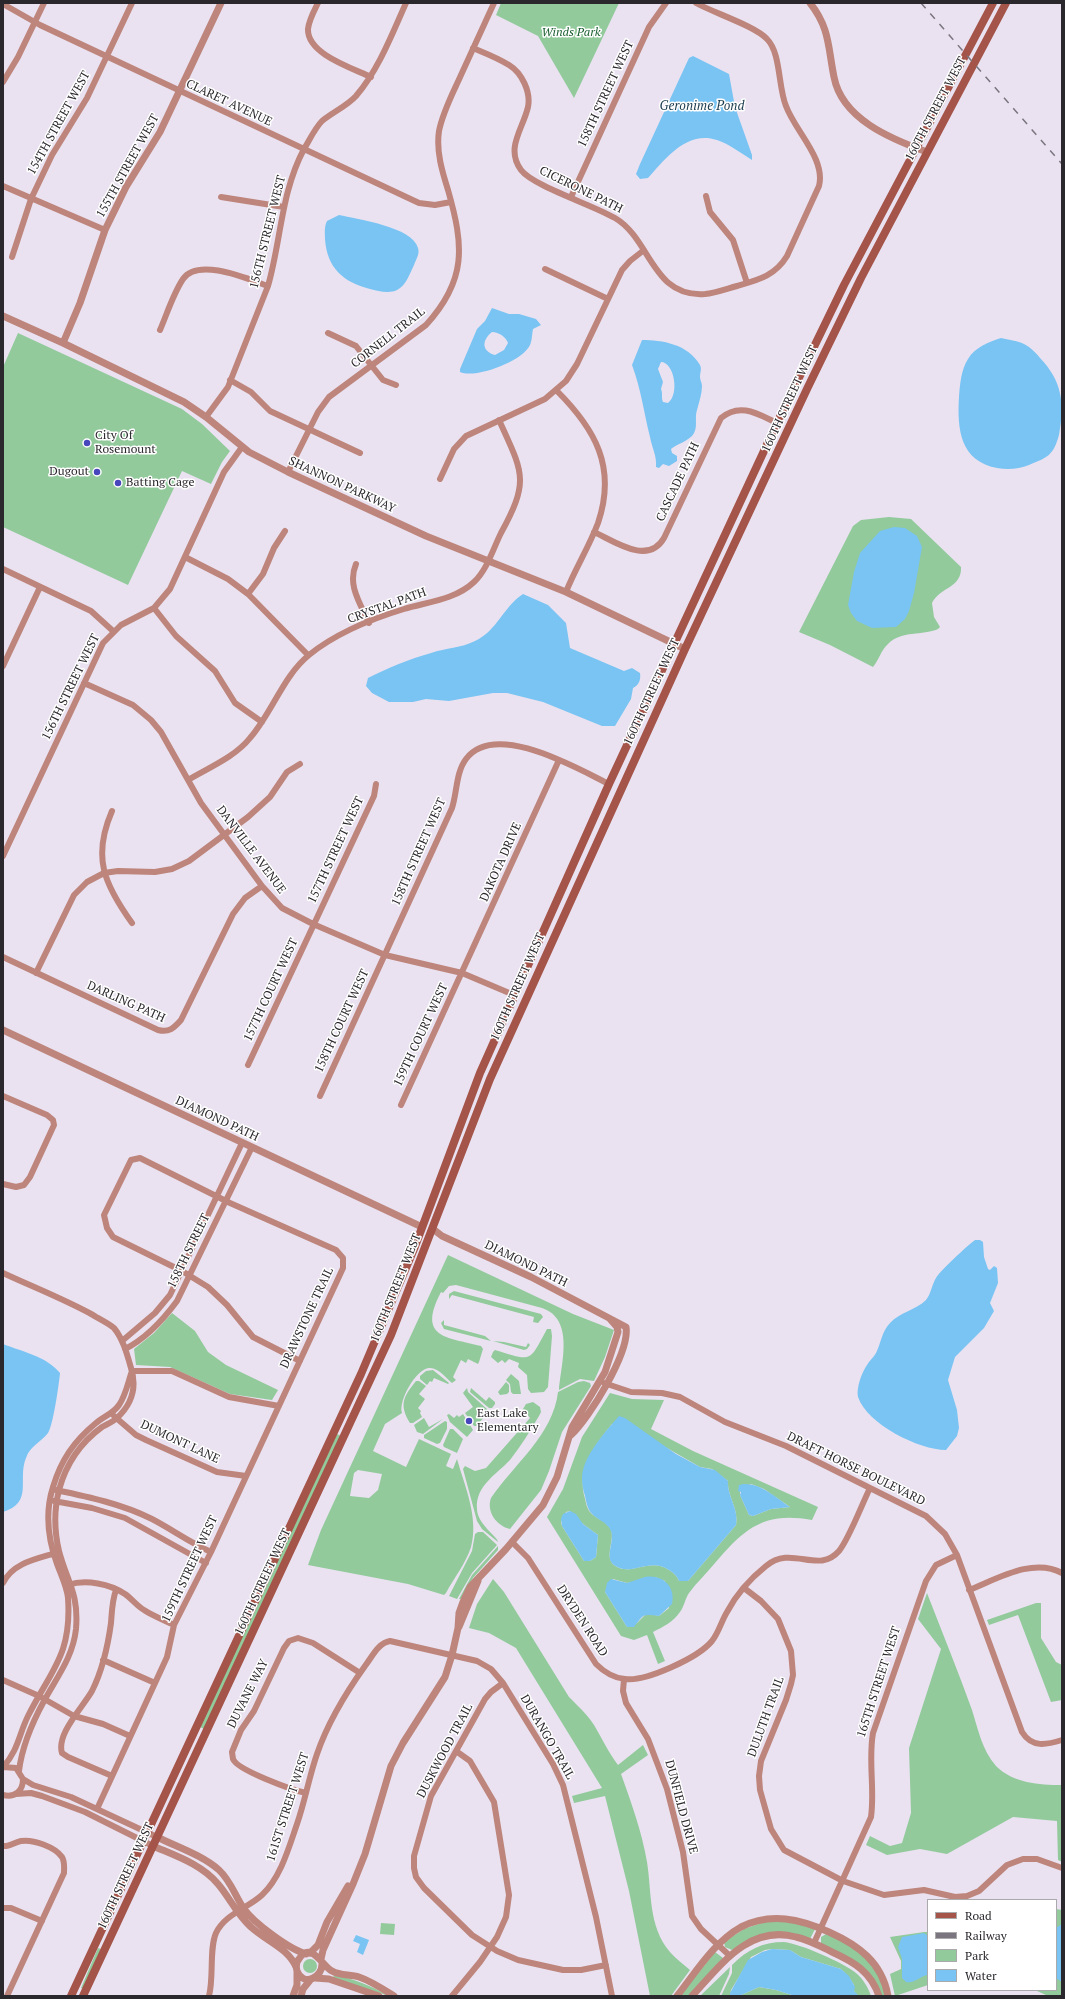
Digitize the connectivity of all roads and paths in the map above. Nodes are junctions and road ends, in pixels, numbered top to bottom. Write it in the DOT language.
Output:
graph roads {
  1 [pos="44,3"];
  2 [pos="132,3"];
  3 [pos="221,3"];
  4 [pos="318,3"];
  5 [pos="406,3"];
  6 [pos="494,3"];
  7 [pos="666,3"];
  8 [pos="696,3"];
  9 [pos="810,3"];
  10 [pos="993,3"];
  11 [pos="1006,3"];
  12 [pos="3,4"];
  13 [pos="35,23"];
  14 [pos="474,48"];
  15 [pos="107,57"];
  16 [pos="371,77"];
  17 [pos="3,82"];
  18 [pos="180,92"];
  19 [pos="917,149"];
  20 [pos="304,150"];
  21 [pos="927,152"];
  22 [pos="3,186"];
  23 [pos="706,196"];
  24 [pos="221,197"];
  25 [pos="571,197"];
  26 [pos="31,199"];
  27 [pos="451,202"];
  28 [pos="284,207"];
  29 [pos="105,230"];
  30 [pos="644,250"];
  31 [pos="12,257"];
  32 [pos="545,269"];
  33 [pos="747,283"];
  34 [pos="268,286"];
  35 [pos="608,299"];
  36 [pos="3,316"];
  37 [pos="160,330"];
  38 [pos="328,333"];
  39 [pos="63,343"];
  40 [pos="372,365"];
  41 [pos="230,380"];
  42 [pos="396,385"];
  43 [pos="556,391"];
  44 [pos="206,417"];
  45 [pos="499,420"];
  46 [pos="777,423"];
  47 [pos="308,429"];
  48 [pos="242,447"];
  49 [pos="360,453"];
  50 [pos="288,472"];
  51 [pos="440,479"];
  52 [pos="285,531"];
  53 [pos="594,532"];
  54 [pos="185,557"];
  55 [pos="487,560"];
  56 [pos="356,564"];
  57 [pos="3,570"];
  58 [pos="40,587"];
  59 [pos="566,592"];
  60 [pos="248,594"];
  61 [pos="154,608"];
  62 [pos="369,623"];
  63 [pos="113,631"];
  64 [pos="675,643"];
  65 [pos="685,649"];
  66 [pos="308,656"];
  67 [pos="3,666"];
  68 [pos="84,683"];
  69 [pos="262,722"];
  70 [pos="559,760"];
  71 [pos="300,764"];
  72 [pos="188,780"];
  73 [pos="376,784"];
  74 [pos="609,784"];
  75 [pos="112,811"];
  76 [pos="224,836"];
  77 [pos="3,856"];
  78 [pos="104,873"];
  79 [pos="262,886"];
  80 [pos="132,923"];
  81 [pos="313,924"];
  82 [pos="384,955"];
  83 [pos="3,957"];
  84 [pos="36,973"];
  85 [pos="462,973"];
  86 [pos="514,995"];
  87 [pos="3,1030"];
  88 [pos="248,1065"];
  89 [pos="490,1079"];
  90 [pos="3,1096"];
  91 [pos="320,1096"];
  92 [pos="401,1105"];
  93 [pos="456,1136"];
  94 [pos="242,1143"];
  95 [pos="252,1147"];
  96 [pos="3,1184"];
  97 [pos="218,1196"];
  98 [pos="225,1201"];
  99 [pos="422,1227"];
  100 [pos="433,1229"];
  101 [pos="182,1271"];
  102 [pos="3,1273"];
  103 [pos="190,1276"];
  104 [pos="400,1313"];
  105 [pos="122,1341"];
  106 [pos="125,1349"];
  107 [pos="300,1361"];
  108 [pos="132,1371"];
  109 [pos="603,1383"];
  110 [pos="279,1406"];
  111 [pos="112,1414"];
  112 [pos="117,1418"];
  113 [pos="246,1476"];
  114 [pos="870,1488"];
  115 [pos="52,1489"];
  116 [pos="59,1490"];
  117 [pos="54,1501"];
  118 [pos="151,1518"];
  119 [pos="145,1528"];
  120 [pos="512,1542"];
  121 [pos="211,1552"];
  122 [pos="56,1553"];
  123 [pos="957,1556"];
  124 [pos="206,1563"];
  125 [pos="1062,1573"];
  126 [pos="3,1583"];
  127 [pos="68,1585"];
  128 [pos="744,1588"];
  129 [pos="116,1590"];
  130 [pos="969,1590"];
  131 [pos="174,1625"];
  132 [pos="388,1642"];
  133 [pos="452,1655"];
  134 [pos="103,1660"];
  135 [pos="360,1673"];
  136 [pos="624,1679"];
  137 [pos="3,1680"];
  138 [pos="155,1683"];
  139 [pos="503,1683"];
  140 [pos="39,1696"];
  141 [pos="45,1700"];
  142 [pos="74,1716"];
  143 [pos="130,1736"];
  144 [pos="1062,1740"];
  145 [pos="456,1751"];
  146 [pos="3,1767"];
  147 [pos="19,1771"];
  148 [pos="112,1776"];
  149 [pos="23,1779"];
  150 [pos="306,1793"];
  151 [pos="9,1795"];
  152 [pos="3,1802"];
  153 [pos="97,1809"];
  154 [pos="147,1833"];
  155 [pos="157,1837"];
  156 [pos="143,1841"];
  157 [pos="3,1846"];
  158 [pos="153,1846"];
  159 [pos="1062,1868"];
  160 [pos="356,1874"];
  161 [pos="842,1881"];
  162 [pos="3,1908"];
  163 [pos="241,1910"];
  164 [pos="42,1921"];
  165 [pos="821,1929"];
  166 [pos="814,1943"];
  167 [pos="718,1945"];
  168 [pos="490,1948"];
  169 [pos="308,1953"];
  170 [pos="730,1956"];
  171 [pos="322,1961"];
  172 [pos="606,1965"];
  173 [pos="297,1969"];
  174 [pos="313,1979"];
  175 [pos="7,1996"];
  176 [pos="72,1996"];
  177 [pos="83,1996"];
  178 [pos="209,1996"];
  179 [pos="293,1996"];
  180 [pos="300,1996"];
  181 [pos="379,1996"];
  182 [pos="394,1996"];
  183 [pos="452,1996"];
  184 [pos="612,1996"];
  185 [pos="677,1996"];
  186 [pos="692,1996"];
  187 [pos="879,1996"];
  188 [pos="888,1996"];
  1 -- 13 [label="street"];
  2 -- 15 [label="street, 154TH STREET WEST"];
  3 -- 18 [label="street, 155TH STREET WEST"];
  4 -- 16 [label="street"];
  5 -- 16 [label="street, 156TH STREET WEST"];
  6 -- 14 [label="street, CORNELL TRAIL"];
  7 -- 25 [label="street, 158TH STREET WEST"];
  8 -- 33 [label="street, CICERONE PATH"];
  9 -- 19 [label="street"];
  10 -- 19 [label="main road, 160TH STREET WEST"];
  11 -- 21 [label="main road, 160TH STREET WEST"];
  12 -- 13 [label="street, CLARET AVENUE"];
  13 -- 15 [label="street, CLARET AVENUE"];
  13 -- 17 [label="street"];
  14 -- 25 [label="street, CICERONE PATH"];
  14 -- 27 [label="street, CORNELL TRAIL"];
  15 -- 18 [label="street, CLARET AVENUE"];
  15 -- 26 [label="street, 154TH STREET WEST"];
  16 -- 20 [label="street, 156TH STREET WEST"];
  18 -- 20 [label="street, CLARET AVENUE"];
  18 -- 29 [label="street, 155TH STREET WEST"];
  19 -- 21 [label="street"];
  19 -- 46 [label="main road, 160TH STREET WEST"];
  20 -- 27 [label="street, CLARET AVENUE"];
  20 -- 28 [label="street, 156TH STREET WEST"];
  21 -- 65 [label="main road, 160TH STREET WEST"];
  22 -- 26 [label="street"];
  23 -- 33 [label="street"];
  24 -- 28 [label="street"];
  25 -- 30 [label="street, CICERONE PATH"];
  26 -- 29 [label="street"];
  26 -- 31 [label="street, 154TH STREET WEST"];
  27 -- 40 [label="street, CORNELL TRAIL"];
  28 -- 34 [label="street, 156TH STREET WEST"];
  29 -- 39 [label="street, 155TH STREET WEST"];
  30 -- 33 [label="street, CICERONE PATH"];
  30 -- 35 [label="street"];
  32 -- 35 [label="street"];
  34 -- 37 [label="street"];
  34 -- 41 [label="street, 156TH STREET WEST"];
  35 -- 43 [label="street"];
  36 -- 39 [label="street, SHANNON PARKWAY"];
  38 -- 40 [label="street"];
  39 -- 44 [label="street, SHANNON PARKWAY"];
  40 -- 42 [label="street"];
  40 -- 47 [label="street, CORNELL TRAIL"];
  41 -- 44 [label="street, 156TH STREET WEST"];
  41 -- 47 [label="street"];
  43 -- 45 [label="street"];
  43 -- 53 [label="street"];
  44 -- 48 [label="street, SHANNON PARKWAY"];
  45 -- 51 [label="street"];
  45 -- 55 [label="street, CRYSTAL PATH"];
  46 -- 53 [label="street, CASCADE PATH"];
  46 -- 64 [label="main road, 160TH STREET WEST"];
  47 -- 49 [label="street"];
  47 -- 50 [label="street, CORNELL TRAIL"];
  48 -- 50 [label="street, SHANNON PARKWAY"];
  48 -- 54 [label="street, 156TH STREET WEST"];
  50 -- 55 [label="street, SHANNON PARKWAY"];
  52 -- 60 [label="street"];
  53 -- 59 [label="street"];
  54 -- 60 [label="street"];
  54 -- 61 [label="street, 156TH STREET WEST"];
  55 -- 59 [label="street, SHANNON PARKWAY"];
  55 -- 62 [label="street, CRYSTAL PATH"];
  56 -- 62 [label="street"];
  57 -- 58 [label="street"];
  58 -- 63 [label="street"];
  58 -- 67 [label="street"];
  59 -- 64 [label="street, SHANNON PARKWAY"];
  60 -- 66 [label="street"];
  61 -- 63 [label="street, 156TH STREET WEST"];
  61 -- 69 [label="street"];
  62 -- 66 [label="street, CRYSTAL PATH"];
  63 -- 68 [label="street, 156TH STREET WEST"];
  64 -- 65 [label="street, SHANNON PARKWAY"];
  64 -- 74 [label="main road, 160TH STREET WEST"];
  65 -- 89 [label="main road, 160TH STREET WEST"];
  66 -- 69 [label="street, CRYSTAL PATH"];
  68 -- 72 [label="street, DANVILLE AVENUE"];
  68 -- 77 [label="street, 156TH STREET WEST"];
  69 -- 72 [label="street, CRYSTAL PATH"];
  70 -- 74 [label="street"];
  70 -- 82 [label="street, 158TH STREET WEST"];
  70 -- 85 [label="street, DAKOTA DRIVE"];
  71 -- 76 [label="street"];
  72 -- 76 [label="street, DANVILLE AVENUE"];
  73 -- 81 [label="street, 157TH STREET WEST"];
  74 -- 86 [label="main road, 160TH STREET WEST"];
  75 -- 78 [label="street"];
  76 -- 78 [label="street"];
  76 -- 79 [label="street, DANVILLE AVENUE"];
  78 -- 80 [label="street"];
  78 -- 84 [label="street"];
  79 -- 81 [label="street, DANVILLE AVENUE"];
  79 -- 84 [label="street, DARLING PATH"];
  81 -- 82 [label="street, DANVILLE AVENUE"];
  81 -- 88 [label="street, 157TH COURT WEST"];
  82 -- 85 [label="street, DANVILLE AVENUE"];
  82 -- 91 [label="street, 158TH COURT WEST"];
  83 -- 84 [label="street, DARLING PATH"];
  85 -- 86 [label="street, DANVILLE AVENUE"];
  85 -- 92 [label="street, 159TH COURT WEST"];
  86 -- 89 [label="main road"];
  86 -- 93 [label="main road, 160TH STREET WEST"];
  87 -- 94 [label="street, DIAMOND PATH"];
  89 -- 100 [label="main road, 160TH STREET WEST"];
  90 -- 96 [label="street"];
  93 -- 99 [label="main road, 160TH STREET WEST"];
  93 -- 100 [label="main road"];
  94 -- 95 [label="street, DIAMOND PATH"];
  94 -- 97 [label="street, 158TH STREET"];
  95 -- 98 [label="street, 158TH STREET"];
  95 -- 99 [label="street, DIAMOND PATH"];
  97 -- 98 [label="street, DRAWSTONE TRAIL"];
  97 -- 101 [label="street, 158TH STREET"];
  97 -- 101 [label="street, DRAWSTONE TRAIL"];
  98 -- 103 [label="street, 158TH STREET"];
  98 -- 107 [label="street, DRAWSTONE TRAIL"];
  99 -- 104 [label="main road"];
  99 -- 154 [label="main road, 160TH STREET WEST"];
  100 -- 104 [label="main road, 160TH STREET WEST"];
  100 -- 109 [label="street, DIAMOND PATH"];
  101 -- 103 [label="street"];
  101 -- 105 [label="street, 158TH STREET"];
  102 -- 105 [label="street"];
  103 -- 106 [label="street, 158TH STREET"];
  103 -- 107 [label="street"];
  104 -- 155 [label="main road, 160TH STREET WEST"];
  105 -- 106 [label="street"];
  106 -- 108 [label="street"];
  107 -- 110 [label="street, DRAWSTONE TRAIL"];
  108 -- 110 [label="street"];
  108 -- 111 [label="street"];
  108 -- 112 [label="street"];
  109 -- 114 [label="street, DRAFT HORSE BOULEVARD"];
  109 -- 120 [label="street"];
  110 -- 113 [label="street, 159TH STREET WEST"];
  111 -- 112 [label="street, DUMONT LANE"];
  111 -- 115 [label="street"];
  112 -- 113 [label="street, DUMONT LANE"];
  112 -- 116 [label="street"];
  113 -- 121 [label="street, 159TH STREET WEST"];
  114 -- 123 [label="street, DRAFT HORSE BOULEVARD"];
  114 -- 128 [label="street, DRYDEN ROAD"];
  115 -- 116 [label="street"];
  115 -- 117 [label="street"];
  116 -- 117 [label="street"];
  116 -- 118 [label="street"];
  117 -- 119 [label="street"];
  117 -- 122 [label="street"];
  118 -- 119 [label="street"];
  118 -- 121 [label="street"];
  119 -- 124 [label="street"];
  120 -- 133 [label="street"];
  120 -- 136 [label="street, DRYDEN ROAD"];
  121 -- 124 [label="street, 159TH STREET WEST"];
  122 -- 126 [label="street"];
  122 -- 127 [label="street"];
  123 -- 130 [label="street, DRAFT HORSE BOULEVARD"];
  123 -- 161 [label="street, 165TH STREET WEST"];
  124 -- 131 [label="street, 159TH STREET WEST"];
  125 -- 130 [label="street"];
  127 -- 129 [label="street"];
  127 -- 140 [label="street"];
  127 -- 141 [label="street"];
  128 -- 136 [label="street, DRYDEN ROAD"];
  128 -- 161 [label="street, DULUTH TRAIL"];
  129 -- 131 [label="street"];
  129 -- 134 [label="street"];
  130 -- 144 [label="street, DRAFT HORSE BOULEVARD"];
  131 -- 138 [label="street, 159TH STREET WEST"];
  132 -- 133 [label="street, DURANGO TRAIL"];
  132 -- 135 [label="street, 161ST STREET WEST"];
  133 -- 139 [label="street, DURANGO TRAIL"];
  133 -- 160 [label="street"];
  134 -- 138 [label="street"];
  134 -- 142 [label="street"];
  135 -- 150 [label="street, 161ST STREET WEST"];
  135 -- 150 [label="street, DUVANE WAY"];
  136 -- 167 [label="street, DUNFIELD DRIVE"];
  137 -- 140 [label="street"];
  138 -- 143 [label="street, 159TH STREET WEST"];
  139 -- 145 [label="street, DUSKWOOD TRAIL"];
  139 -- 172 [label="street, DURANGO TRAIL"];
  140 -- 141 [label="street"];
  140 -- 146 [label="street"];
  141 -- 142 [label="street"];
  141 -- 147 [label="street"];
  142 -- 143 [label="street"];
  142 -- 148 [label="street"];
  143 -- 148 [label="street, 159TH STREET WEST"];
  145 -- 168 [label="street"];
  145 -- 168 [label="street, DUSKWOOD TRAIL"];
  146 -- 147 [label="street"];
  147 -- 149 [label="street"];
  148 -- 153 [label="street, 159TH STREET WEST"];
  149 -- 151 [label="street"];
  149 -- 153 [label="street"];
  150 -- 163 [label="street, 161ST STREET WEST"];
  151 -- 152 [label="street"];
  151 -- 156 [label="street"];
  153 -- 154 [label="street"];
  154 -- 155 [label="street"];
  154 -- 156 [label="main road, 160TH STREET WEST"];
  155 -- 158 [label="main road, 160TH STREET WEST"];
  155 -- 163 [label="street"];
  156 -- 158 [label="street"];
  156 -- 176 [label="main road, 160TH STREET WEST"];
  157 -- 164 [label="street"];
  158 -- 163 [label="street"];
  158 -- 177 [label="main road, 160TH STREET WEST"];
  159 -- 161 [label="street, DULUTH TRAIL"];
  160 -- 169 [label="street"];
  160 -- 171 [label="street"];
  161 -- 165 [label="street, 165TH STREET WEST"];
  162 -- 164 [label="street"];
  163 -- 169 [label="street"];
  163 -- 173 [label="street"];
  163 -- 178 [label="street, 161ST STREET WEST"];
  164 -- 175 [label="street"];
  165 -- 166 [label="street, 165TH STREET WEST"];
  165 -- 167 [label="street"];
  165 -- 188 [label="street"];
  166 -- 170 [label="street"];
  166 -- 187 [label="street"];
  167 -- 170 [label="street, DUNFIELD DRIVE"];
  167 -- 185 [label="street"];
  168 -- 172 [label="street, DUSKWOOD TRAIL"];
  168 -- 183 [label="street"];
  169 -- 171 [label="street"];
  169 -- 173 [label="street"];
  170 -- 186 [label="street"];
  171 -- 174 [label="street"];
  171 -- 182 [label="street"];
  172 -- 184 [label="street, DURANGO TRAIL"];
  173 -- 174 [label="street"];
  173 -- 179 [label="street"];
  174 -- 180 [label="street"];
  174 -- 181 [label="street"];
}
